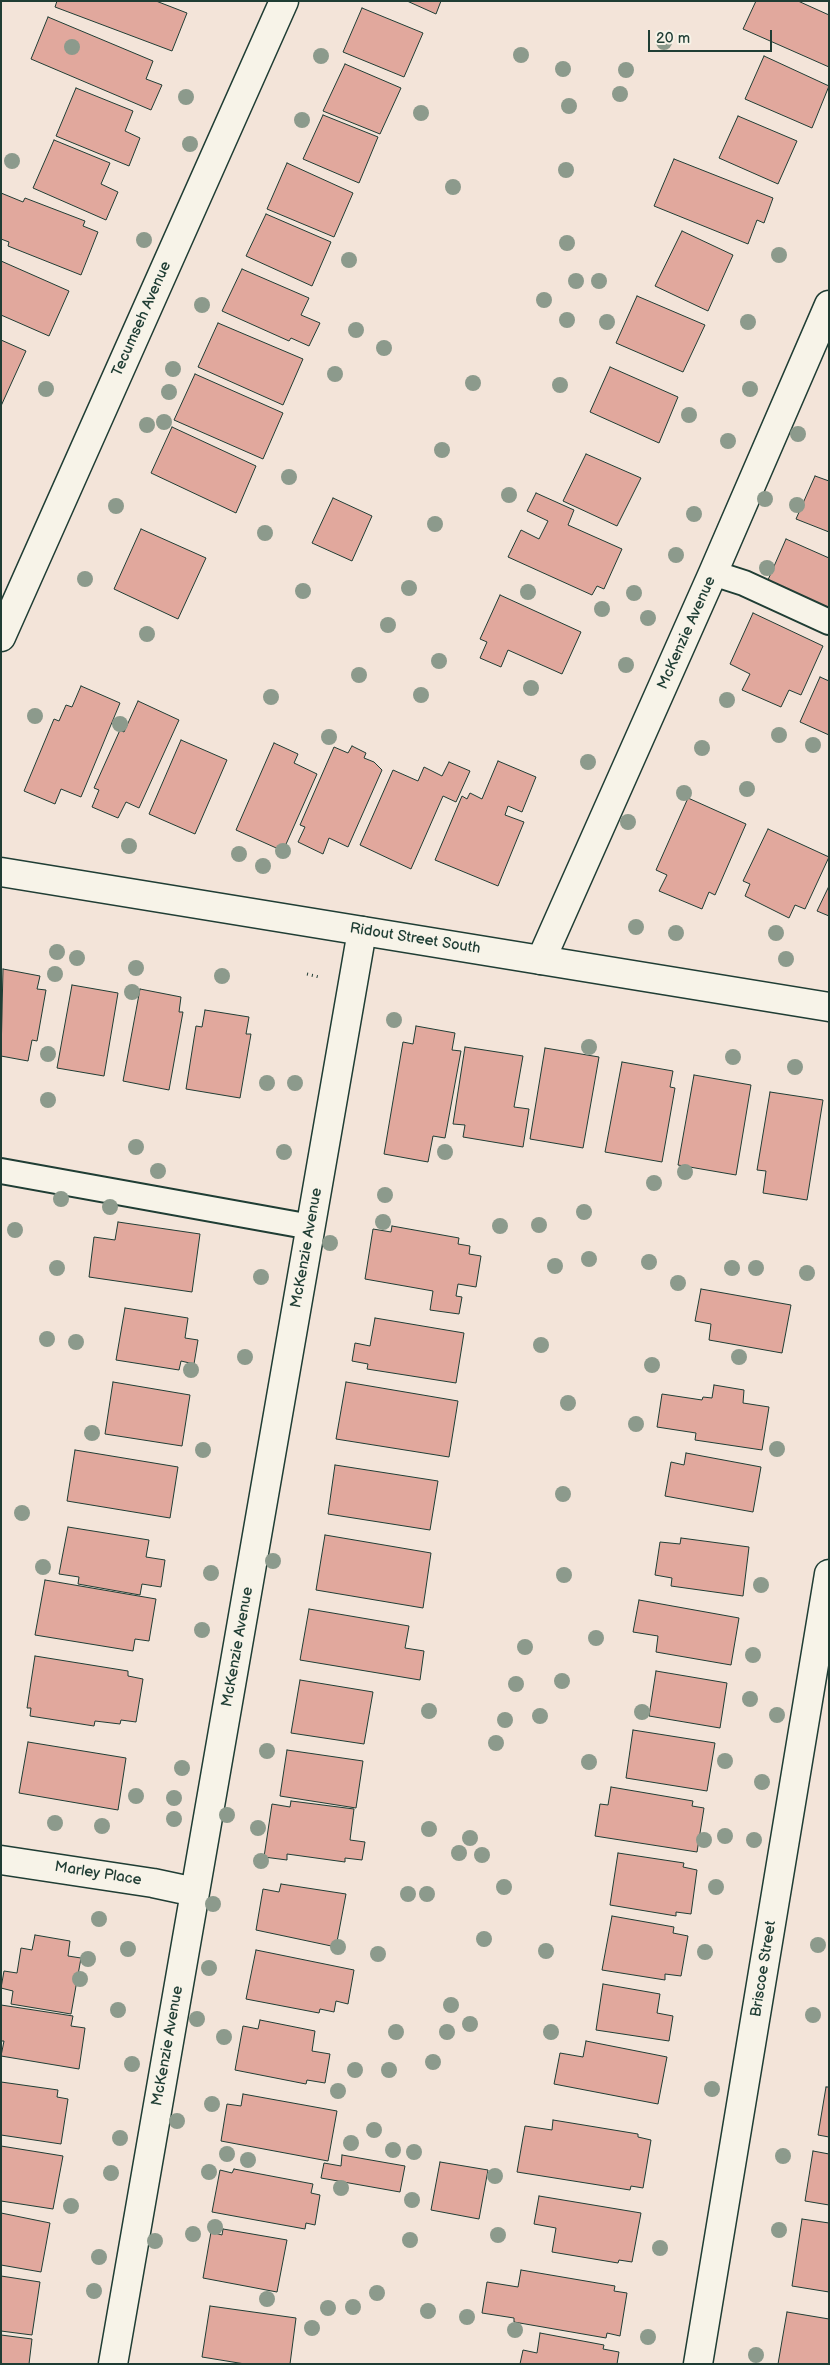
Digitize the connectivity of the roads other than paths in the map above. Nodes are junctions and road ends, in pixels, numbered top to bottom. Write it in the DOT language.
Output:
graph roads {
  1 [pos="284,1"];
  2 [pos="829,305"];
  3 [pos="713,573"];
  4 [pos="829,622"];
  5 [pos="1,637"];
  6 [pos="1,872"];
  7 [pos="362,931"];
  8 [pos="541,960"];
  9 [pos="829,1007"];
  10 [pos="1,1171"];
  11 [pos="311,1227"];
  12 [pos="829,1574"];
  13 [pos="1,1860"];
  14 [pos="195,1892"];
  15 [pos="113,2364"];
  16 [pos="698,2364"];
  1 -- 5 [label="street, Tecumseh Avenue"];
  2 -- 3 [label="street, McKenzie Avenue"];
  3 -- 4 [label="lane"];
  3 -- 8 [label="street, McKenzie Avenue"];
  6 -- 7 [label="street, Ridout Street South"];
  7 -- 8 [label="street, Ridout Street South"];
  7 -- 11 [label="street, McKenzie Avenue"];
  8 -- 9 [label="street, Ridout Street South"];
  10 -- 11 [label="lane"];
  11 -- 14 [label="street, McKenzie Avenue"];
  12 -- 16 [label="street, Briscoe Street"];
  13 -- 14 [label="street, Marley Place"];
  14 -- 15 [label="street, McKenzie Avenue"];
}
